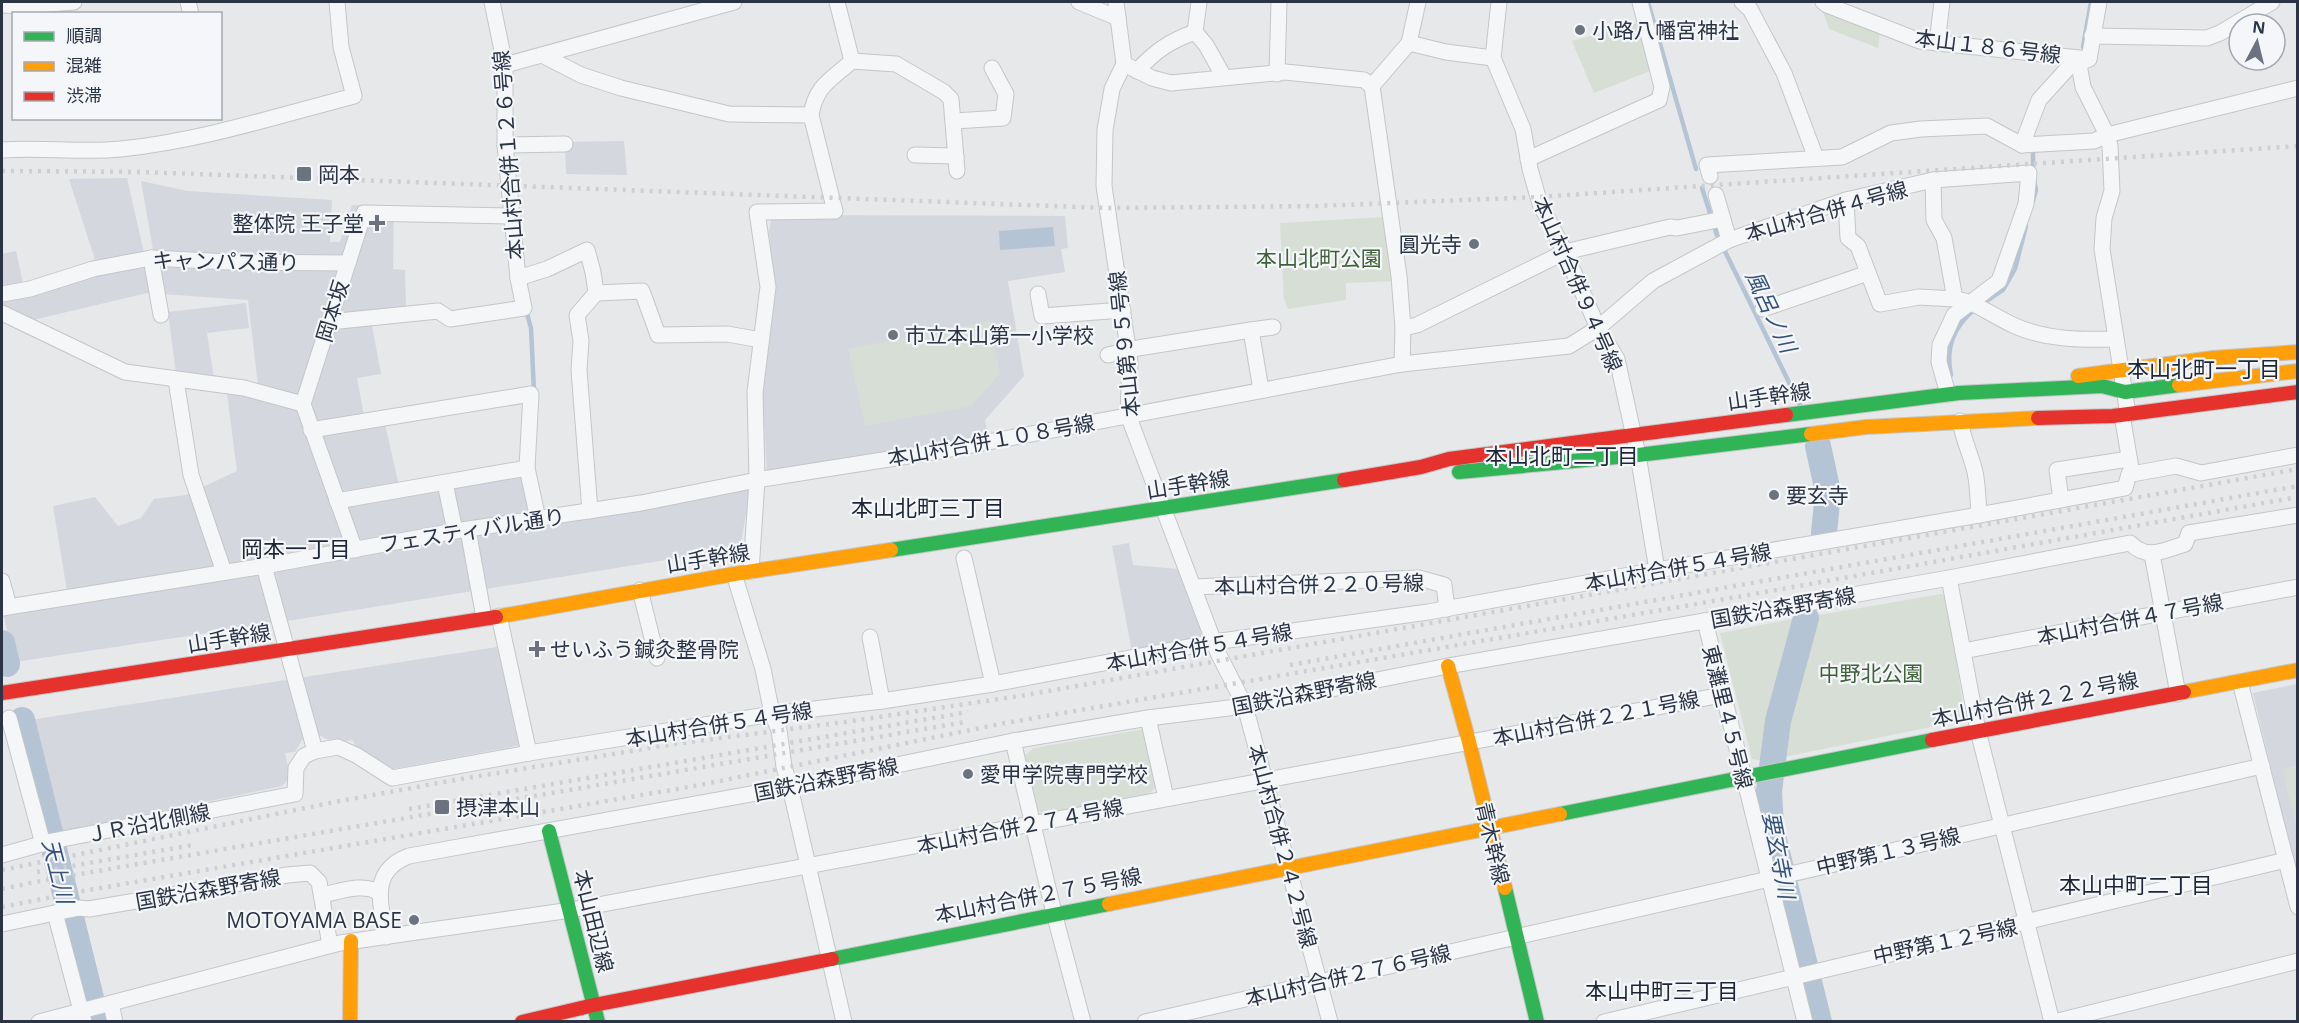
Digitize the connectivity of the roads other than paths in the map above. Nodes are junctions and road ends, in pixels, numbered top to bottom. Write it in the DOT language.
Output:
graph roads {
  1 [pos="74,2"];
  2 [pos="340,2"];
  3 [pos="492,2"];
  4 [pos="734,2"];
  5 [pos="837,2"];
  6 [pos="1078,2"];
  7 [pos="1116,2"];
  8 [pos="1199,2"];
  9 [pos="1278,2"];
  10 [pos="1418,2"];
  11 [pos="1499,2"];
  12 [pos="1640,2"];
  13 [pos="1742,2"];
  14 [pos="1823,2"];
  15 [pos="1942,2"];
  16 [pos="2099,2"];
  17 [pos="2272,2"];
  18 [pos="49,3"];
  19 [pos="2,5"];
  20 [pos="1118,18"];
  21 [pos="1194,32"];
  22 [pos="2092,36"];
  23 [pos="1409,43"];
  24 [pos="1937,43"];
  25 [pos="542,55"];
  26 [pos="1493,58"];
  27 [pos="852,61"];
  28 [pos="2084,62"];
  29 [pos="505,65"];
  30 [pos="1131,67"];
  31 [pos="992,69"];
  32 [pos="1276,74"];
  33 [pos="1224,77"];
  34 [pos="1372,86"];
  35 [pos="2298,88"];
  36 [pos="811,115"];
  37 [pos="954,121"];
  38 [pos="213,126"];
  39 [pos="2107,135"];
  40 [pos="565,144"];
  41 [pos="505,145"];
  42 [pos="2023,145"];
  43 [pos="2,150"];
  44 [pos="915,155"];
  45 [pos="1816,158"];
  46 [pos="1528,159"];
  47 [pos="1710,176"];
  48 [pos="1933,180"];
  49 [pos="1716,195"];
  50 [pos="1846,200"];
  51 [pos="512,216"];
  52 [pos="1722,219"];
  53 [pos="1729,240"];
  54 [pos="1565,252"];
  55 [pos="151,258"];
  56 [pos="348,263"];
  57 [pos="1868,273"];
  58 [pos="518,278"];
  59 [pos="596,293"];
  60 [pos="2,294"];
  61 [pos="1038,294"];
  62 [pos="1955,299"];
  63 [pos="1972,301"];
  64 [pos="1763,309"];
  65 [pos="1123,310"];
  66 [pos="2,313"];
  67 [pos="161,315"];
  68 [pos="329,322"];
  69 [pos="1273,327"];
  70 [pos="1403,328"];
  71 [pos="1598,328"];
  72 [pos="1251,330"];
  73 [pos="2116,339"];
  74 [pos="761,340"];
  75 [pos="1129,351"];
  76 [pos="2298,352"];
  77 [pos="1108,355"];
  78 [pos="1402,364"];
  79 [pos="2122,370"];
  80 [pos="2298,371"];
  81 [pos="176,380"];
  82 [pos="1261,390"];
  83 [pos="2125,392"];
  84 [pos="2298,392"];
  85 [pos="1953,393"];
  86 [pos="303,404"];
  87 [pos="1128,415"];
  88 [pos="2125,415"];
  89 [pos="1960,421"];
  90 [pos="311,430"];
  91 [pos="1634,436"];
  92 [pos="1638,455"];
  93 [pos="2298,455"];
  94 [pos="2130,466"];
  95 [pos="1421,467"];
  96 [pos="527,468"];
  97 [pos="757,480"];
  98 [pos="445,483"];
  99 [pos="2061,500"];
  100 [pos="337,501"];
  101 [pos="1164,509"];
  102 [pos="590,511"];
  103 [pos="2298,515"];
  104 [pos="1979,516"];
  105 [pos="538,519"];
  106 [pos="461,531"];
  107 [pos="355,550"];
  108 [pos="2152,554"];
  109 [pos="964,558"];
  110 [pos="264,566"];
  111 [pos="1657,570"];
  112 [pos="224,572"];
  113 [pos="752,572"];
  114 [pos="735,574"];
  115 [pos="1949,578"];
  116 [pos="2,581"];
  117 [pos="1193,587"];
  118 [pos="2298,587"];
  119 [pos="640,591"];
  120 [pos="5,607"];
  121 [pos="1447,609"];
  122 [pos="2163,612"];
  123 [pos="491,617"];
  124 [pos="1705,621"];
  125 [pos="870,638"];
  126 [pos="1214,642"];
  127 [pos="288,650"];
  128 [pos="1963,651"];
  129 [pos="657,658"];
  130 [pos="1448,666"];
  131 [pos="2298,670"];
  132 [pos="2240,682"];
  133 [pos="993,684"];
  134 [pos="2,693"];
  135 [pos="2178,694"];
  136 [pos="1722,695"];
  137 [pos="882,701"];
  138 [pos="1245,706"];
  139 [pos="772,714"];
  140 [pos="9,718"];
  141 [pos="1148,718"];
  142 [pos="1978,731"];
  143 [pos="1013,741"];
  144 [pos="1469,742"];
  145 [pos="315,751"];
  146 [pos="529,753"];
  147 [pos="2262,766"];
  148 [pos="1743,778"];
  149 [pos="1265,780"];
  150 [pos="790,787"];
  151 [pos="1166,798"];
  152 [pos="1033,824"];
  153 [pos="2002,825"];
  154 [pos="1490,828"];
  155 [pos="549,831"];
  156 [pos="43,844"];
  157 [pos="2,855"];
  158 [pos="2286,860"];
  159 [pos="808,865"];
  160 [pos="1289,869"];
  161 [pos="1769,878"];
  162 [pos="380,888"];
  163 [pos="330,894"];
  164 [pos="2298,907"];
  165 [pos="571,910"];
  166 [pos="55,913"];
  167 [pos="1054,913"];
  168 [pos="2027,923"];
  169 [pos="2,924"];
  170 [pos="1515,936"];
  171 [pos="386,937"];
  172 [pos="340,943"];
  173 [pos="829,958"];
  174 [pos="2298,961"];
  175 [pos="1793,975"];
  176 [pos="1320,982"];
  177 [pos="107,1005"];
  178 [pos="594,1005"];
  179 [pos="83,1016"];
  180 [pos="39,1022"];
  181 [pos="115,1022"];
  182 [pos="350,1022"];
  183 [pos="522,1022"];
  184 [pos="598,1022"];
  185 [pos="843,1022"];
  186 [pos="1083,1022"];
  187 [pos="1145,1022"];
  188 [pos="1330,1022"];
  189 [pos="1537,1022"];
  190 [pos="1604,1022"];
  191 [pos="1805,1022"];
  192 [pos="2053,1022"];
  1 -- 18 [label="street"];
  2 -- 38 [label="street"];
  3 -- 29 [label="street, 本山村合併１２６号線"];
  4 -- 25 [label="street"];
  5 -- 27 [label="street"];
  6 -- 20 [label="street"];
  7 -- 20 [label="street"];
  8 -- 21 [label="street"];
  9 -- 32 [label="street"];
  10 -- 23 [label="street"];
  11 -- 26 [label="street, 本山村合併９４号線"];
  12 -- 46 [label="street"];
  13 -- 45 [label="street"];
  14 -- 24 [label="street, 本山１８６号線"];
  15 -- 24 [label="street"];
  16 -- 22 [label="street"];
  17 -- 22 [label="street"];
  18 -- 19 [label="street"];
  20 -- 30 [label="street"];
  21 -- 30 [label="street"];
  21 -- 33 [label="street"];
  22 -- 28 [label="street"];
  23 -- 26 [label="street"];
  23 -- 34 [label="street"];
  24 -- 28 [label="street, 本山１８６号線"];
  25 -- 29 [label="street"];
  25 -- 36 [label="street"];
  26 -- 46 [label="street, 本山村合併９４号線"];
  27 -- 36 [label="street"];
  27 -- 37 [label="street"];
  28 -- 39 [label="street"];
  28 -- 42 [label="street"];
  29 -- 41 [label="street, 本山村合併１２６号線"];
  30 -- 33 [label="street"];
  30 -- 65 [label="street, 本山第９５号線"];
  31 -- 37 [label="street"];
  32 -- 33 [label="street"];
  32 -- 34 [label="street"];
  34 -- 70 [label="street"];
  35 -- 39 [label="street"];
  36 -- 74 [label="street"];
  37 -- 44 [label="street"];
  38 -- 43 [label="street"];
  39 -- 42 [label="street"];
  39 -- 73 [label="street"];
  40 -- 41 [label="street"];
  41 -- 51 [label="street, 本山村合併１２６号線"];
  42 -- 45 [label="street"];
  45 -- 47 [label="street"];
  46 -- 54 [label="street, 本山村合併９４号線"];
  48 -- 50 [label="street, 本山村合併４号線"];
  48 -- 62 [label="street"];
  48 -- 63 [label="street, 本山村合併４号線"];
  49 -- 52 [label="street"];
  50 -- 53 [label="street, 本山村合併４号線"];
  50 -- 57 [label="street"];
  51 -- 56 [label="street, 岡本坂"];
  51 -- 58 [label="street, 本山村合併１２６号線"];
  52 -- 53 [label="street"];
  52 -- 54 [label="street"];
  53 -- 71 [label="street, 本山村合併４号線"];
  54 -- 70 [label="street"];
  54 -- 71 [label="street, 本山村合併９４号線"];
  55 -- 56 [label="street, キャンパス通り"];
  55 -- 60 [label="street, キャンパス通り"];
  55 -- 67 [label="street"];
  56 -- 68 [label="street, 岡本坂"];
  57 -- 62 [label="street"];
  57 -- 64 [label="street"];
  58 -- 59 [label="street"];
  58 -- 68 [label="street, 本山村合併１２６号線"];
  59 -- 74 [label="street"];
  59 -- 102 [label="street"];
  61 -- 65 [label="street"];
  62 -- 63 [label="street"];
  63 -- 73 [label="street"];
  63 -- 85 [label="street"];
  65 -- 75 [label="street, 本山第９５号線"];
  66 -- 81 [label="street"];
  68 -- 86 [label="street, 岡本坂"];
  69 -- 72 [label="street"];
  70 -- 78 [label="street"];
  71 -- 78 [label="street, 本山村合併４号線"];
  71 -- 91 [label="street, 本山村合併９４号線"];
  72 -- 75 [label="street"];
  72 -- 82 [label="street"];
  73 -- 79 [label="street"];
  74 -- 97 [label="street"];
  75 -- 77 [label="street"];
  75 -- 87 [label="street, 本山第９５号線"];
  76 -- 79 [label="street"];
  78 -- 82 [label="street, 本山村合併１０８号線"];
  79 -- 83 [label="street"];
  79 -- 85 [label="street"];
  80 -- 83 [label="street, 山手幹線"];
  81 -- 86 [label="street"];
  81 -- 112 [label="street"];
  82 -- 87 [label="street, 本山村合併１０８号線"];
  83 -- 85 [label="street, 山手幹線"];
  83 -- 88 [label="street"];
  83 -- 89 [label="street, 山手幹線"];
  84 -- 88 [label="street, 山手幹線"];
  85 -- 91 [label="street, 山手幹線"];
  86 -- 90 [label="street"];
  87 -- 97 [label="street, 本山村合併１０８号線"];
  87 -- 101 [label="street, 本山第９５号線"];
  88 -- 89 [label="street, 山手幹線"];
  88 -- 94 [label="street"];
  89 -- 92 [label="street, 山手幹線"];
  89 -- 104 [label="street"];
  90 -- 96 [label="street"];
  90 -- 100 [label="street"];
  91 -- 92 [label="street, 本山村合併９４号線"];
  91 -- 95 [label="street, 山手幹線"];
  92 -- 95 [label="street, 山手幹線"];
  92 -- 111 [label="street, 本山村合併９４号線"];
  93 -- 94 [label="street"];
  94 -- 99 [label="street, 本山村合併５４号線"];
  94 -- 99 [label="street"];
  95 -- 101 [label="street, 山手幹線"];
  96 -- 98 [label="street"];
  96 -- 105 [label="street"];
  97 -- 102 [label="street, フェスティバル通り"];
  97 -- 113 [label="street"];
  98 -- 100 [label="street"];
  98 -- 106 [label="street"];
  99 -- 104 [label="street, 本山村合併５４号線"];
  100 -- 107 [label="street"];
  101 -- 113 [label="street, 山手幹線"];
  101 -- 117 [label="street, 本山第９５号線"];
  102 -- 105 [label="street, フェスティバル通り"];
  103 -- 108 [label="street"];
  104 -- 111 [label="street, 本山村合併５４号線"];
  105 -- 106 [label="street, フェスティバル通り"];
  106 -- 107 [label="street, フェスティバル通り"];
  106 -- 123 [label="street"];
  107 -- 110 [label="street, フェスティバル通り"];
  108 -- 115 [label="street, 国鉄沿森野寄線"];
  108 -- 122 [label="street"];
  109 -- 133 [label="street"];
  110 -- 112 [label="street, フェスティバル通り"];
  110 -- 127 [label="street"];
  111 -- 121 [label="street, 本山村合併５４号線"];
  112 -- 120 [label="street, フェスティバル通り"];
  113 -- 114 [label="street, 山手幹線"];
  114 -- 119 [label="street, 山手幹線"];
  114 -- 139 [label="street"];
  115 -- 124 [label="street, 国鉄沿森野寄線"];
  115 -- 128 [label="street"];
  116 -- 120 [label="street"];
  117 -- 121 [label="street, 本山村合併２２０号線"];
  117 -- 126 [label="street, 本山第９５号線"];
  118 -- 122 [label="street, 本山村合併４７号線"];
  119 -- 123 [label="street, 山手幹線"];
  119 -- 129 [label="street"];
  121 -- 126 [label="street, 本山村合併５４号線"];
  122 -- 128 [label="street, 本山村合併４７号線"];
  122 -- 135 [label="street"];
  123 -- 127 [label="street, 山手幹線"];
  123 -- 146 [label="street"];
  124 -- 130 [label="street, 国鉄沿森野寄線"];
  124 -- 136 [label="street, 東灘里４５号線"];
  125 -- 137 [label="street"];
  126 -- 133 [label="street, 本山村合併５４号線"];
  126 -- 138 [label="street, 本山第９５号線"];
  127 -- 134 [label="street, 山手幹線"];
  127 -- 145 [label="street"];
  128 -- 142 [label="street"];
  130 -- 138 [label="street, 国鉄沿森野寄線"];
  130 -- 144 [label="street, 青木幹線"];
  131 -- 132 [label="street, 本山村合併２２２号線"];
  132 -- 135 [label="street, 本山村合併２２２号線"];
  132 -- 147 [label="street"];
  133 -- 137 [label="street, 本山村合併５４号線"];
  135 -- 142 [label="street, 本山村合併２２２号線"];
  136 -- 144 [label="street, 本山村合併２２１号線"];
  136 -- 148 [label="street, 東灘里４５号線"];
  137 -- 139 [label="street, 本山村合併５４号線"];
  138 -- 141 [label="street, 国鉄沿森野寄線"];
  138 -- 149 [label="street, 本山村合併２４２号線"];
  139 -- 146 [label="street, 本山村合併５４号線"];
  139 -- 150 [label="street"];
  140 -- 156 [label="street"];
  141 -- 143 [label="street, 国鉄沿森野寄線"];
  141 -- 151 [label="street"];
  142 -- 148 [label="street, 本山村合併２２２号線"];
  142 -- 153 [label="street"];
  143 -- 150 [label="street, 国鉄沿森野寄線"];
  143 -- 152 [label="street"];
  144 -- 149 [label="street, 本山村合併２７４号線"];
  144 -- 154 [label="street, 青木幹線"];
  145 -- 146 [label="street, 本山村合併５４号線"];
  145 -- 156 [label="street, ＪＲ沿北側線"];
  147 -- 153 [label="street, 中野第１３号線"];
  147 -- 158 [label="street"];
  148 -- 154 [label="street"];
  148 -- 161 [label="street, 東灘里４５号線"];
  149 -- 151 [label="street, 本山村合併２７４号線"];
  149 -- 160 [label="street, 本山村合併２４２号線"];
  150 -- 155 [label="street, 国鉄沿森野寄線"];
  150 -- 159 [label="street"];
  151 -- 152 [label="street, 本山村合併２７４号線"];
  152 -- 159 [label="street, 本山村合併２７４号線"];
  152 -- 167 [label="street"];
  153 -- 161 [label="street, 中野第１３号線"];
  153 -- 168 [label="street"];
  154 -- 160 [label="street, 本山村合併２７５号線"];
  154 -- 170 [label="street, 青木幹線"];
  155 -- 162 [label="street, 国鉄沿森野寄線"];
  155 -- 165 [label="street, 本山田辺線"];
  156 -- 157 [label="street, ＪＲ沿北側線"];
  158 -- 164 [label="street"];
  158 -- 168 [label="street, 中野第１２号線"];
  159 -- 165 [label="street, 本山村合併２７４号線"];
  159 -- 173 [label="street"];
  160 -- 167 [label="street, 本山村合併２７５号線"];
  160 -- 176 [label="street, 本山村合併２４２号線"];
  161 -- 170 [label="street, 中野第１３号線"];
  161 -- 175 [label="street, 東灘里４５号線"];
  162 -- 163 [label="street"];
  162 -- 171 [label="street"];
  163 -- 166 [label="street, 国鉄沿森野寄線"];
  163 -- 172 [label="street"];
  165 -- 171 [label="street, 本山村合併２７４号線"];
  165 -- 178 [label="street, 本山田辺線"];
  166 -- 169 [label="street"];
  166 -- 179 [label="street"];
  167 -- 173 [label="street, 本山村合併２７５号線"];
  167 -- 186 [label="street"];
  168 -- 175 [label="street, 中野第１２号線"];
  168 -- 192 [label="street"];
  170 -- 176 [label="street, 本山村合併２７６号線"];
  170 -- 189 [label="street, 青木幹線"];
  171 -- 172 [label="street, 本山村合併２７４号線"];
  172 -- 177 [label="street, 本山村合併２７４号線"];
  172 -- 182 [label="street"];
  173 -- 178 [label="street, 本山村合併２７５号線"];
  173 -- 185 [label="street"];
  174 -- 192 [label="street"];
  175 -- 190 [label="street, 中野第１２号線"];
  175 -- 191 [label="street, 東灘里４５号線"];
  176 -- 187 [label="street, 本山村合併２７６号線"];
  176 -- 188 [label="street, 本山村合併２４２号線"];
  177 -- 179 [label="street, 本山村合併２７４号線"];
  177 -- 181 [label="street"];
  178 -- 183 [label="street, 本山村合併２７５号線"];
  178 -- 184 [label="street, 本山田辺線"];
  179 -- 180 [label="street, 本山村合併２７４号線"];
}
